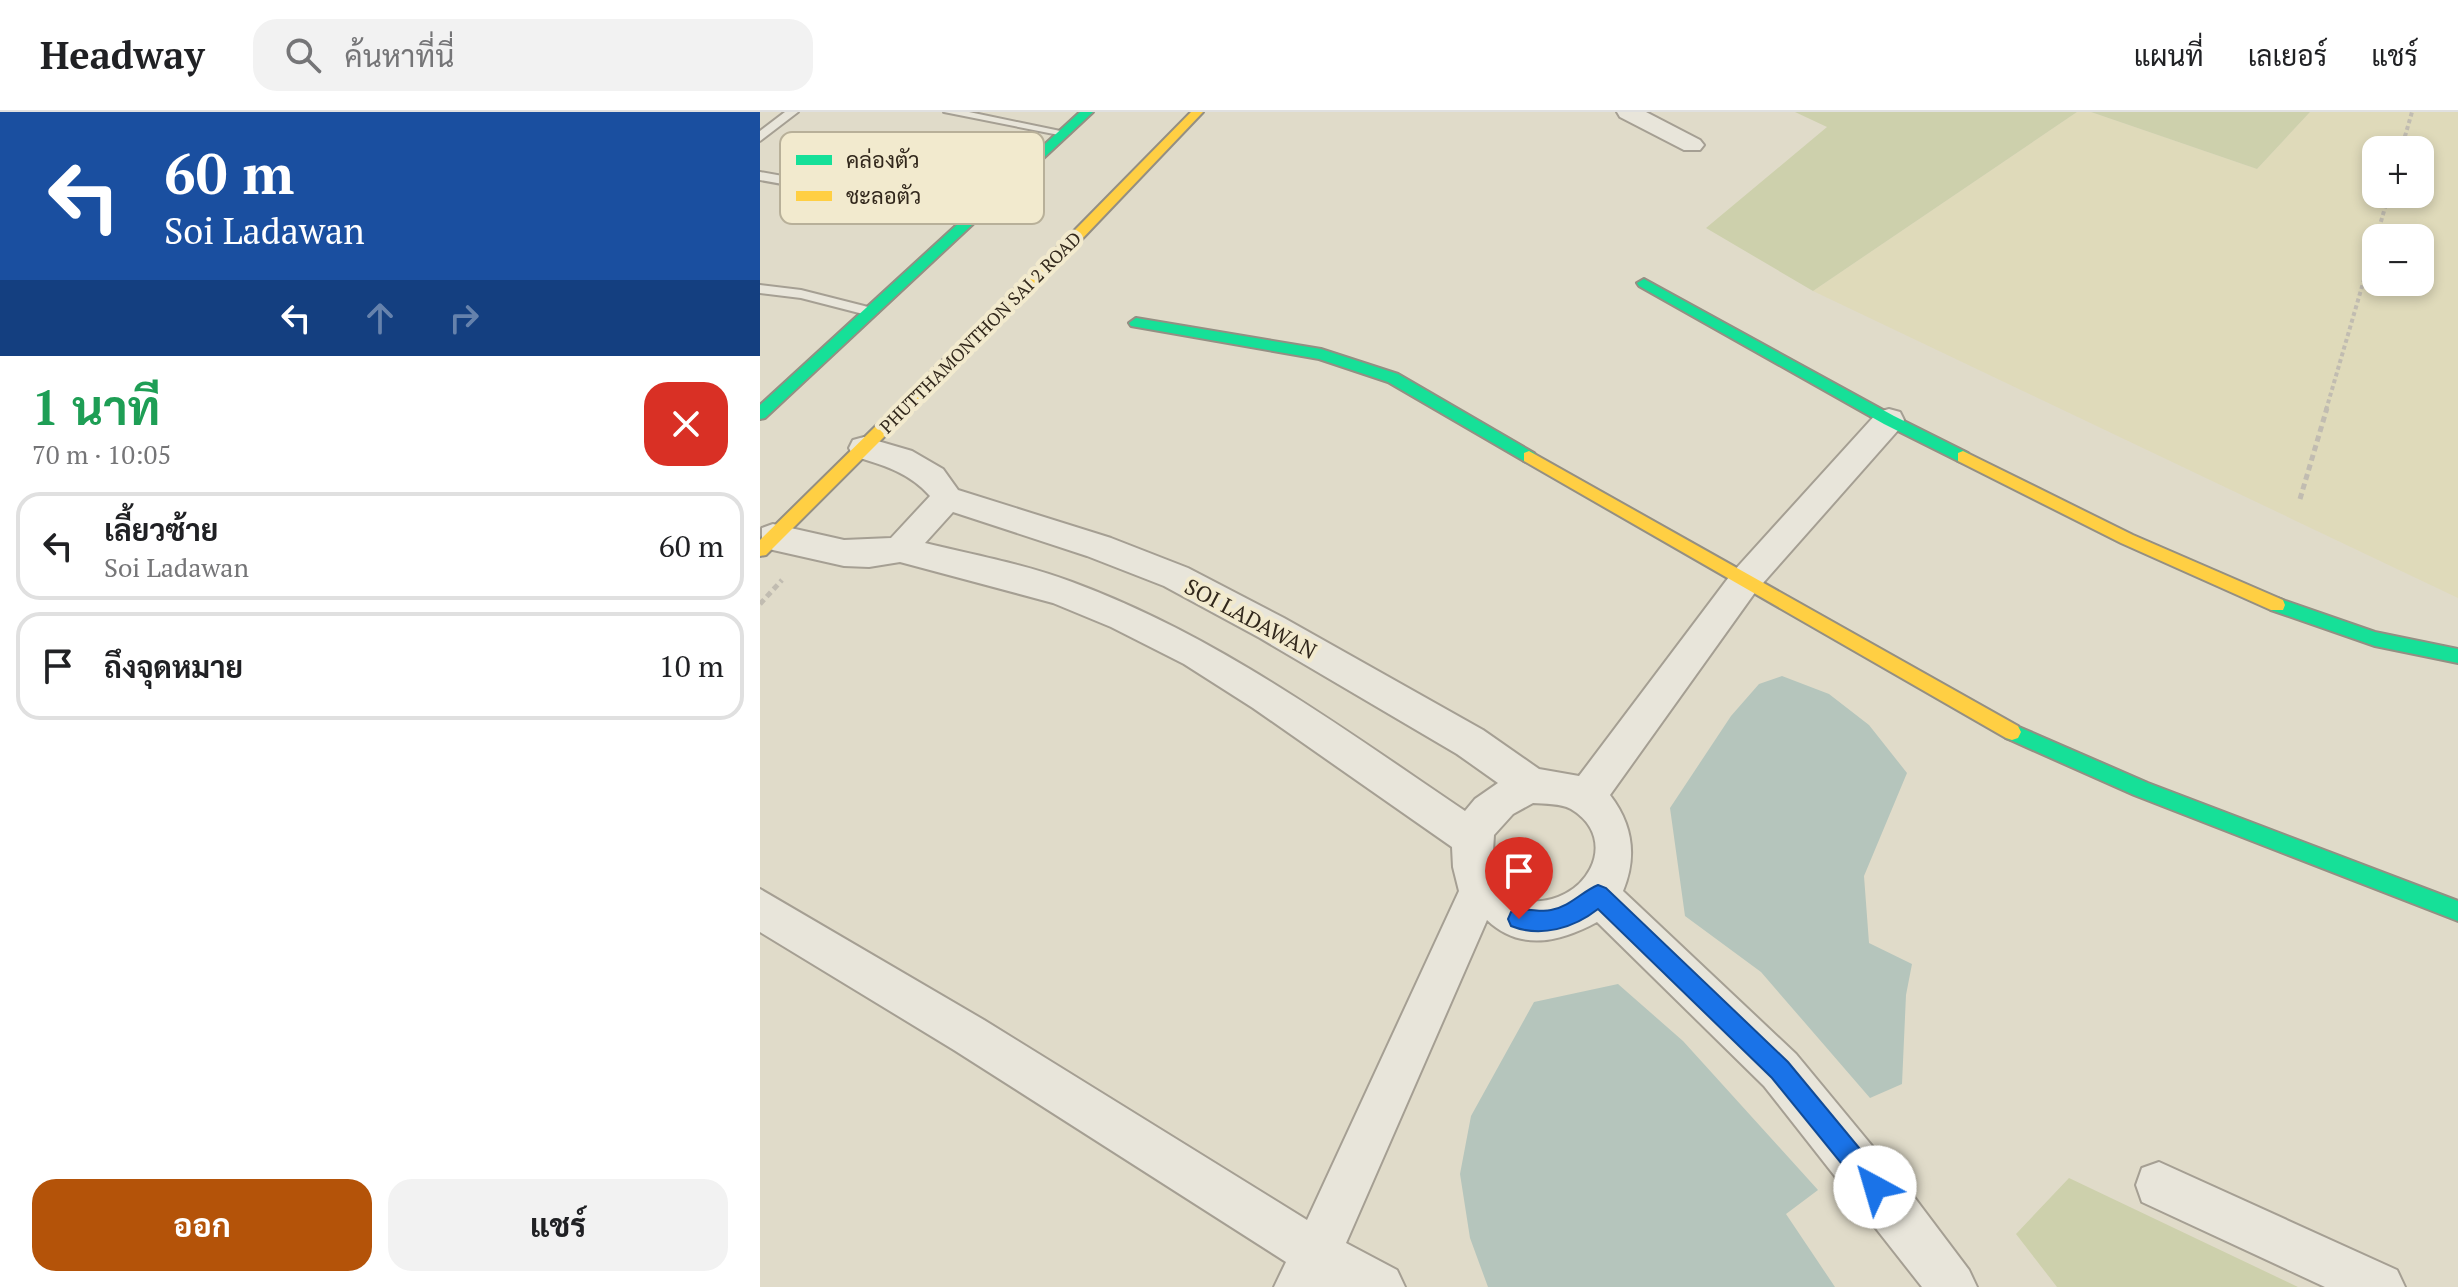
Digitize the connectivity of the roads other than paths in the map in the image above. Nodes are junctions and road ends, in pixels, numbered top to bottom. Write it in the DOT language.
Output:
graph roads {
  1 [pos="792,112"];
  2 [pos="950,112"];
  3 [pos="1087,112"];
  4 [pos="1197,112"];
  5 [pos="1628,112"];
  6 [pos="1064,133"];
  7 [pos="760,137"];
  8 [pos="1692,145"];
  9 [pos="1044,152"];
  10 [pos="760,176"];
  11 [pos="780,180"];
  12 [pos="967,224"];
  13 [pos="1644,283"];
  14 [pos="760,289"];
  15 [pos="871,312"];
  16 [pos="1136,323"];
  17 [pos="760,414"];
  18 [pos="1889,420"];
  19 [pos="864,448"];
  20 [pos="947,498"];
  21 [pos="766,543"];
  22 [pos="900,549"];
  23 [pos="1744,582"];
  24 [pos="2458,656"];
  25 [pos="1532,786"];
  26 [pos="1586,798"];
  27 [pos="1472,838"];
  28 [pos="1482,886"];
  29 [pos="1598,895"];
  30 [pos="760,909"];
  31 [pos="2458,911"];
  32 [pos="2159,1185"];
  33 [pos="1308,1270"];
  34 [pos="1380,1287"];
  35 [pos="1952,1287"];
  36 [pos="2380,1287"];
  1 -- 7 [label="lane"];
  2 -- 6 [label="lane"];
  3 -- 6 [label="street"];
  4 -- 19 [label="street, PHUTTHAMONTHON SAI 2 ROAD"];
  5 -- 8 [label="street"];
  6 -- 9 [label="street"];
  10 -- 11 [label="lane"];
  12 -- 15 [label="street"];
  13 -- 18 [label="street"];
  14 -- 15 [label="lane"];
  15 -- 17 [label="street"];
  16 -- 23 [label="street"];
  18 -- 23 [label="street"];
  18 -- 24 [label="street"];
  19 -- 20 [label="street"];
  19 -- 21 [label="street, PHUTTHAMONTHON SAI 2 ROAD"];
  20 -- 22 [label="street"];
  20 -- 25 [label="street, SOI LADAWAN"];
  21 -- 22 [label="street"];
  22 -- 27 [label="street"];
  23 -- 26 [label="street"];
  23 -- 31 [label="street"];
  25 -- 26 [label="street, SOI LADAWAN"];
  25 -- 27 [label="street"];
  26 -- 29 [label="street"];
  27 -- 28 [label="street"];
  28 -- 29 [label="street"];
  28 -- 33 [label="street"];
  29 -- 35 [label="street"];
  30 -- 33 [label="street"];
  32 -- 36 [label="street"];
  33 -- 34 [label="street"];
}
